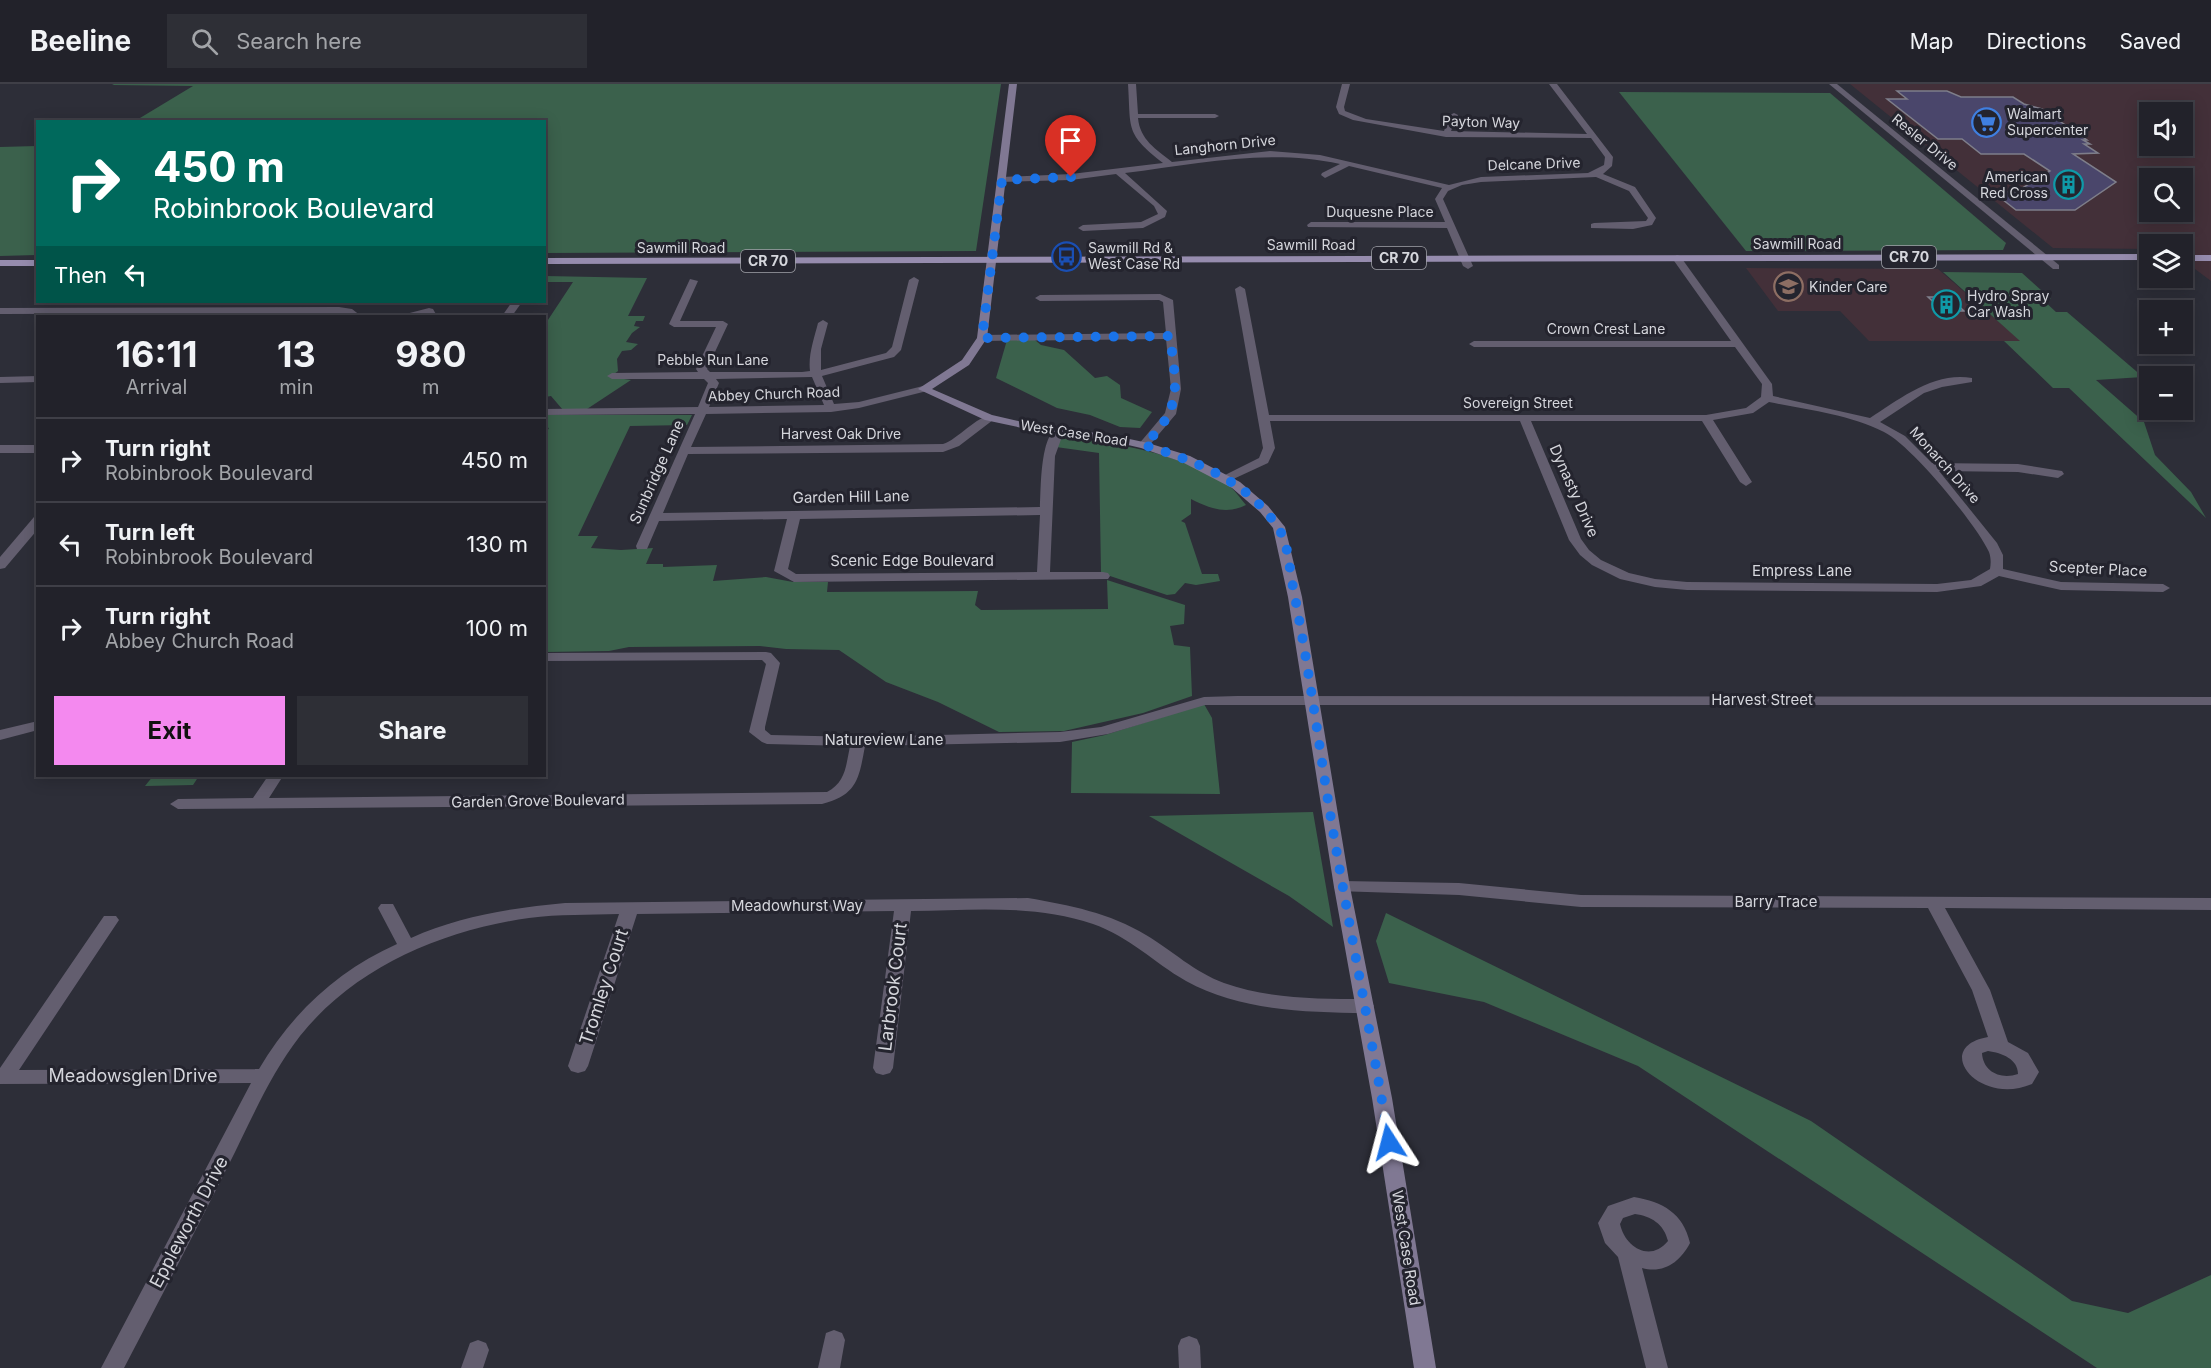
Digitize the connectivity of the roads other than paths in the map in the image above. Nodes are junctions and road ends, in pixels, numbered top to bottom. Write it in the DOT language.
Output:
graph roads {
  1 [pos="1013,84"];
  2 [pos="1132,84"];
  3 [pos="1346,84"];
  4 [pos="1553,84"];
  5 [pos="1833,84"];
  6 [pos="1454,114"];
  7 [pos="1134,116"];
  8 [pos="1215,116"];
  9 [pos="1446,135"];
  10 [pos="1593,136"];
  11 [pos="1349,163"];
  12 [pos="1169,164"];
  13 [pos="1117,171"];
  14 [pos="1597,174"];
  15 [pos="1325,175"];
  16 [pos="1002,180"];
  17 [pos="1448,187"];
  18 [pos="1311,225"];
  19 [pos="1449,225"];
  20 [pos="1594,226"];
  21 [pos="1083,228"];
  22 [pos="2044,257"];
  23 [pos="2139,257"];
  24 [pos="2193,258"];
  25 [pos="2211,258"];
  26 [pos="546,261"];
  27 [pos="1467,262"];
  28 [pos="1679,262"];
  29 [pos="0,263"];
  30 [pos="36,263"];
  31 [pos="992,263"];
  32 [pos="2056,267"];
  33 [pos="2139,267"];
  34 [pos="2193,267"];
  35 [pos="2211,267"];
  36 [pos="546,269"];
  37 [pos="36,270"];
  38 [pos="0,271"];
  39 [pos="914,280"];
  40 [pos="693,281"];
  41 [pos="1240,289"];
  42 [pos="1040,298"];
  43 [pos="311,310"];
  44 [pos="0,311"];
  45 [pos="211,311"];
  46 [pos="195,315"];
  47 [pos="327,315"];
  48 [pos="354,315"];
  49 [pos="408,315"];
  50 [pos="431,315"];
  51 [pos="823,323"];
  52 [pos="1170,336"];
  53 [pos="982,338"];
  54 [pos="1474,344"];
  55 [pos="1739,344"];
  56 [pos="814,373"];
  57 [pos="705,375"];
  58 [pos="612,376"];
  59 [pos="0,380"];
  60 [pos="36,380"];
  61 [pos="1968,381"];
  62 [pos="923,389"];
  63 [pos="1767,398"];
  64 [pos="831,409"];
  65 [pos="702,411"];
  66 [pos="546,412"];
  67 [pos="990,418"];
  68 [pos="1264,418"];
  69 [pos="1524,418"];
  70 [pos="1706,418"];
  71 [pos="1872,422"];
  72 [pos="1058,431"];
  73 [pos="1144,445"];
  74 [pos="0,449"];
  75 [pos="36,449"];
  76 [pos="682,451"];
  77 [pos="1929,467"];
  78 [pos="2058,474"];
  79 [pos="1225,478"];
  80 [pos="1746,482"];
  81 [pos="1047,511"];
  82 [pos="795,514"];
  83 [pos="654,517"];
  84 [pos="36,522"];
  85 [pos="642,546"];
  86 [pos="0,565"];
  87 [pos="1605,568"];
  88 [pos="1996,571"];
  89 [pos="1043,576"];
  90 [pos="1103,576"];
  91 [pos="2163,588"];
  92 [pos="546,657"];
  93 [pos="1313,700"];
  94 [pos="2211,701"];
  95 [pos="36,726"];
  96 [pos="0,735"];
  97 [pos="858,742"];
  98 [pos="274,777"];
  99 [pos="258,803"];
  100 [pos="178,804"];
  101 [pos="1342,887"];
  102 [pos="1933,903"];
  103 [pos="2205,904"];
  104 [pos="903,905"];
  105 [pos="387,908"];
  106 [pos="630,908"];
  107 [pos="2211,919"];
  108 [pos="110,920"];
  109 [pos="407,947"];
  110 [pos="1365,1006"];
  111 [pos="2000,1046"];
  112 [pos="578,1066"];
  113 [pos="883,1068"];
  114 [pos="266,1076"];
  115 [pos="2,1077"];
  116 [pos="1628,1254"];
  117 [pos="834,1340"];
  118 [pos="112,1368"];
  119 [pos="830,1368"];
  120 [pos="1425,1368"];
  121 [pos="1657,1368"];
  1 -- 16 [label="main road"];
  2 -- 7 [label="street"];
  3 -- 9 [label="street, Payton Way"];
  4 -- 10 [label="street, Delcane Drive"];
  5 -- 22 [label="street, Resler Drive"];
  6 -- 9 [label="street"];
  7 -- 8 [label="street"];
  7 -- 12 [label="street"];
  9 -- 10 [label="street, Payton Way"];
  10 -- 14 [label="street, Delcane Drive"];
  11 -- 12 [label="street, Langhorn Drive"];
  11 -- 15 [label="street"];
  11 -- 17 [label="street, Langhorn Drive"];
  12 -- 13 [label="street, Langhorn Drive"];
  13 -- 16 [label="street, Langhorn Drive"];
  13 -- 21 [label="street"];
  14 -- 17 [label="street, Delcane Drive"];
  14 -- 20 [label="street"];
  16 -- 31 [label="main road"];
  17 -- 19 [label="street"];
  18 -- 19 [label="street, Duquesne Place"];
  19 -- 27 [label="street"];
  22 -- 23 [label="main road, Sawmill Road / CR 70"];
  22 -- 28 [label="main road, Sawmill Road / CR 70"];
  22 -- 32 [label="street, Resler Drive"];
  24 -- 25 [label="main road"];
  26 -- 31 [label="main road, Sawmill Road / CR 70"];
  27 -- 28 [label="main road, Sawmill Road / CR 70"];
  27 -- 31 [label="main road, Sawmill Road / CR 70"];
  28 -- 32 [label="main road, Sawmill Road / CR 70"];
  28 -- 55 [label="street"];
  29 -- 30 [label="main road"];
  31 -- 36 [label="main road, Sawmill Road / CR 70"];
  31 -- 53 [label="main road, Abbey Church Road"];
  32 -- 33 [label="main road, Sawmill Road / CR 70"];
  34 -- 35 [label="main road"];
  37 -- 38 [label="main road"];
  39 -- 56 [label="street, Pebble Run Lane"];
  40 -- 57 [label="street"];
  41 -- 68 [label="street"];
  42 -- 52 [label="street"];
  43 -- 45 [label="street"];
  43 -- 47 [label="street"];
  43 -- 48 [label="street"];
  44 -- 45 [label="street"];
  45 -- 46 [label="street"];
  49 -- 50 [label="street"];
  51 -- 56 [label="street"];
  52 -- 53 [label="street"];
  52 -- 73 [label="street"];
  53 -- 62 [label="main road, Abbey Church Road"];
  54 -- 55 [label="street, Crown Crest Lane"];
  55 -- 63 [label="street"];
  56 -- 57 [label="street, Pebble Run Lane"];
  56 -- 64 [label="street"];
  57 -- 58 [label="street, Pebble Run Lane"];
  57 -- 65 [label="street, Sunbridge Lane"];
  59 -- 60 [label="street"];
  61 -- 71 [label="street"];
  62 -- 64 [label="street, Abbey Church Road"];
  62 -- 67 [label="main road, West Case Road"];
  63 -- 70 [label="street, Sovereign Street"];
  63 -- 71 [label="street, Monarch Drive"];
  64 -- 65 [label="street, Abbey Church Road"];
  65 -- 66 [label="street, Abbey Church Road"];
  65 -- 76 [label="street, Sunbridge Lane"];
  67 -- 72 [label="main road, West Case Road"];
  67 -- 76 [label="street, Harvest Oak Drive"];
  68 -- 69 [label="street, Sovereign Street"];
  68 -- 79 [label="street"];
  69 -- 70 [label="street, Sovereign Street"];
  69 -- 87 [label="street, Dynasty Drive"];
  70 -- 80 [label="street"];
  71 -- 77 [label="street, Monarch Drive"];
  72 -- 73 [label="main road, West Case Road"];
  72 -- 81 [label="street"];
  73 -- 79 [label="main road, West Case Road"];
  74 -- 75 [label="street"];
  76 -- 83 [label="street, Sunbridge Lane"];
  77 -- 78 [label="street"];
  77 -- 88 [label="street, Monarch Drive"];
  79 -- 93 [label="main road, West Case Road"];
  81 -- 82 [label="street, Garden Hill Lane"];
  81 -- 89 [label="street"];
  82 -- 83 [label="street, Garden Hill Lane"];
  82 -- 89 [label="street, Scenic Edge Boulevard"];
  83 -- 85 [label="street, Sunbridge Lane"];
  84 -- 86 [label="street"];
  87 -- 88 [label="street, Empress Lane"];
  88 -- 91 [label="street, Scepter Place"];
  89 -- 90 [label="street, Scenic Edge Boulevard"];
  92 -- 97 [label="street, Natureview Lane"];
  93 -- 94 [label="street, Harvest Street"];
  93 -- 97 [label="street, Natureview Lane"];
  93 -- 101 [label="main road, West Case Road"];
  95 -- 96 [label="street"];
  97 -- 99 [label="street, Garden Grove Boulevard"];
  98 -- 99 [label="street"];
  99 -- 100 [label="street, Garden Grove Boulevard"];
  101 -- 102 [label="street, Barry Trace"];
  101 -- 110 [label="main road, West Case Road"];
  102 -- 103 [label="street, Barry Trace"];
  102 -- 111 [label="street"];
  103 -- 107 [label="street"];
  104 -- 106 [label="street, Meadowhurst Way"];
  104 -- 110 [label="street, Meadowhurst Way"];
  104 -- 113 [label="street, Larbrook Court"];
  105 -- 109 [label="street"];
  106 -- 109 [label="street, Meadowhurst Way"];
  106 -- 112 [label="street, Tromley Court"];
  108 -- 115 [label="street"];
  109 -- 114 [label="street, Meadowhurst Way"];
  110 -- 120 [label="main road, West Case Road"];
  114 -- 115 [label="street, Meadowsglen Drive"];
  114 -- 118 [label="street, Eppleworth Drive"];
  116 -- 121 [label="street"];
  117 -- 119 [label="street"];
}
